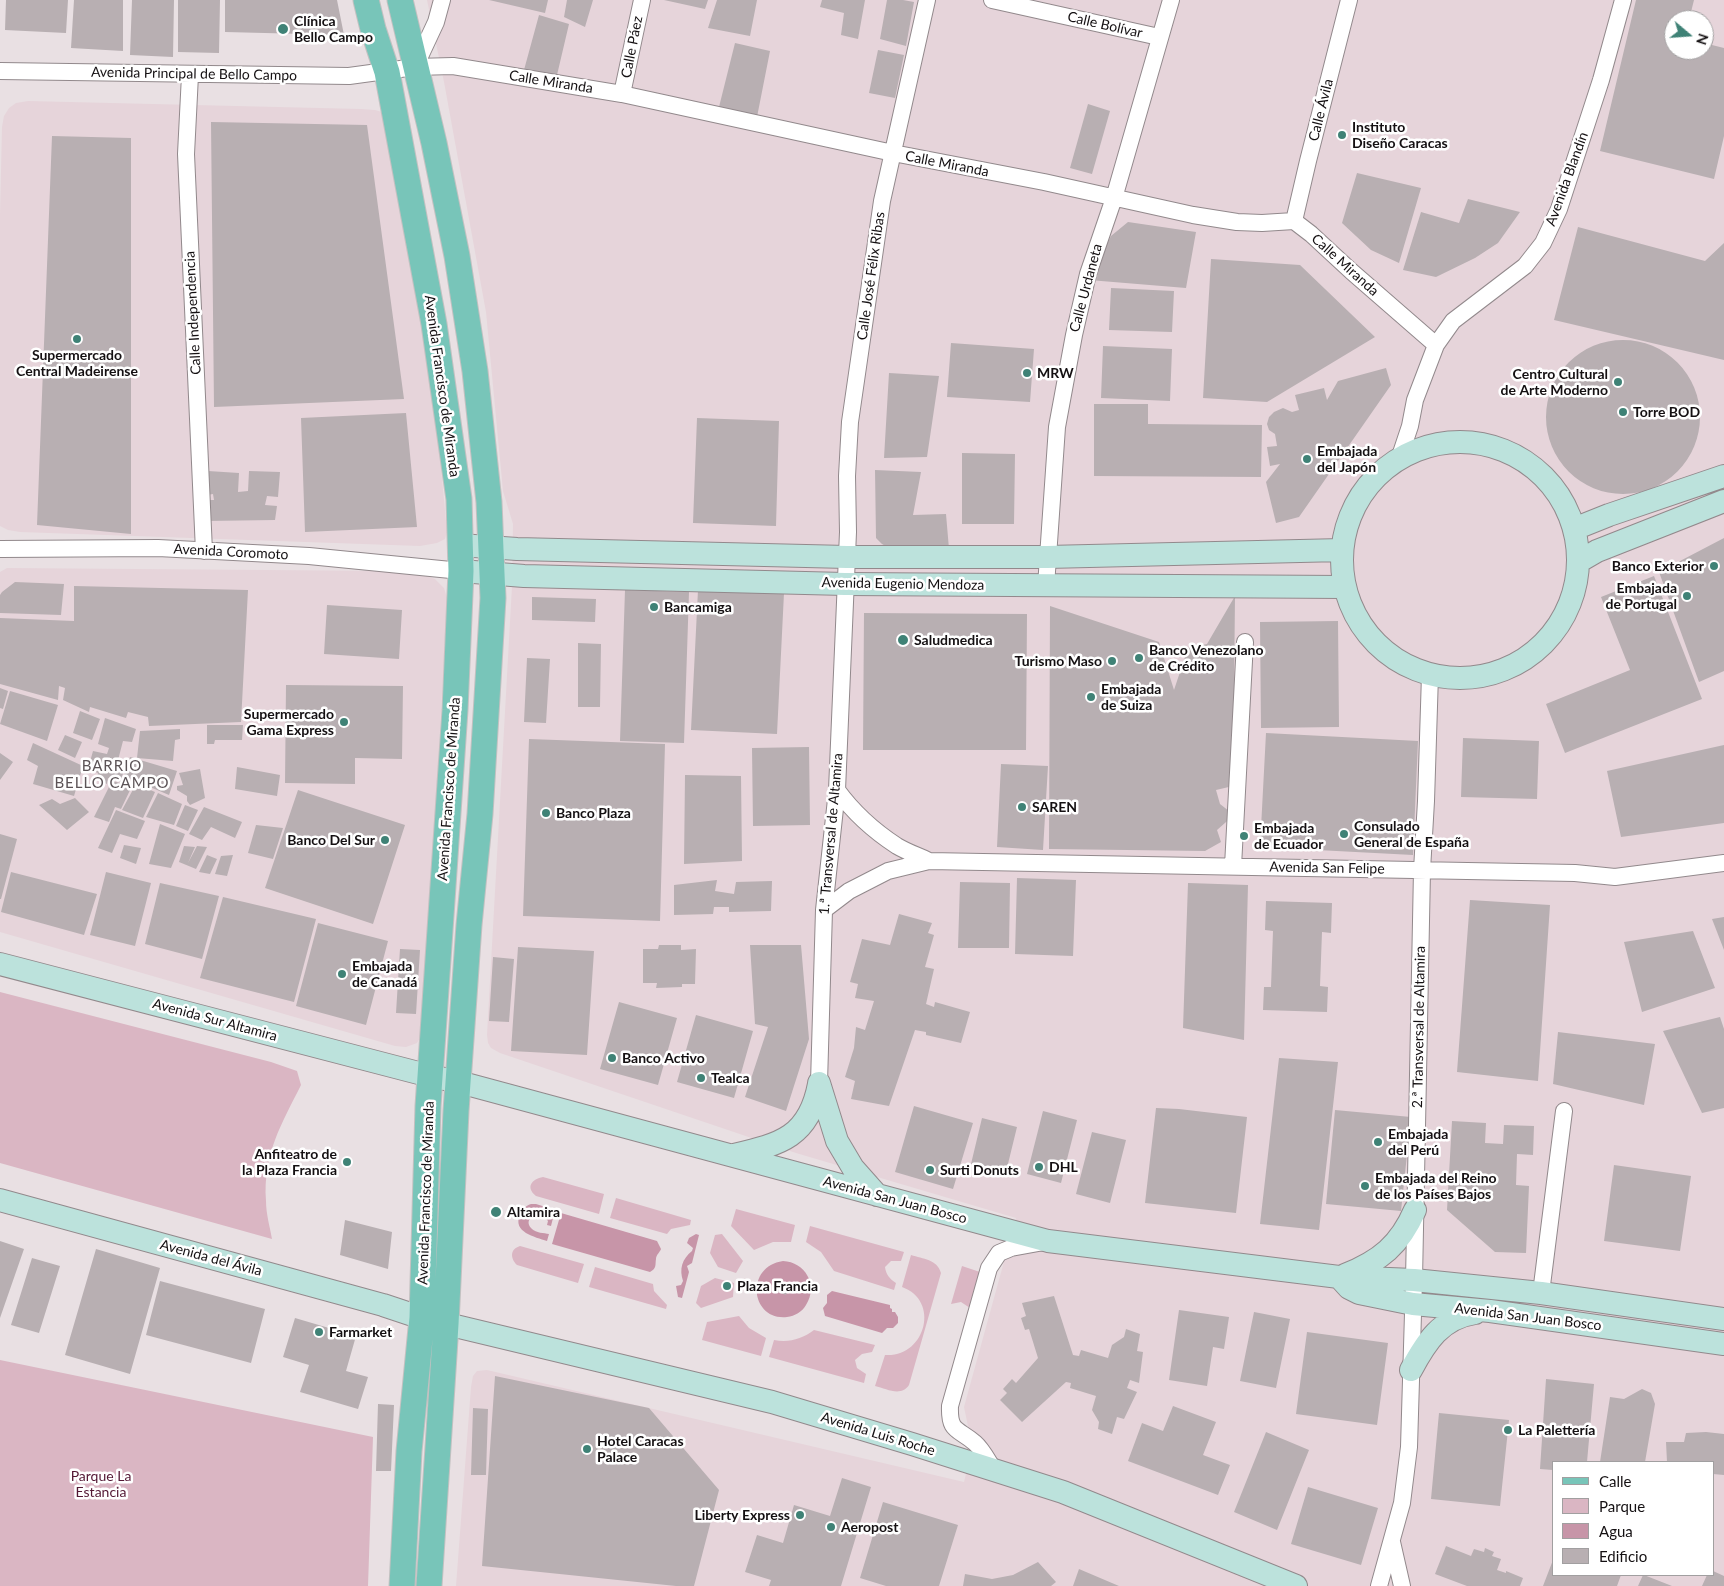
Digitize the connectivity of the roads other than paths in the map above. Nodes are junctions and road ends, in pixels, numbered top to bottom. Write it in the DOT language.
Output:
graph roads {
  1 [pos="366,0"];
  2 [pos="400,0"];
  3 [pos="442,0"];
  4 [pos="642,0"];
  5 [pos="927,0"];
  6 [pos="992,0"];
  7 [pos="1171,0"];
  8 [pos="1349,0"];
  9 [pos="1623,0"];
  10 [pos="1159,37"];
  11 [pos="416,67"];
  12 [pos="0,71"];
  13 [pos="387,72"];
  14 [pos="190,75"];
  15 [pos="622,94"];
  16 [pos="893,153"];
  17 [pos="1114,198"];
  18 [pos="1294,221"];
  19 [pos="1436,345"];
  20 [pos="1399,459"];
  21 [pos="1724,476"];
  22 [pos="1724,501"];
  23 [pos="1574,529"];
  24 [pos="460,546"];
  25 [pos="492,547"];
  26 [pos="0,549"];
  27 [pos="1342,550"];
  28 [pos="204,551"];
  29 [pos="847,557"];
  30 [pos="1047,557"];
  31 [pos="1578,562"];
  32 [pos="461,571"];
  33 [pos="492,573"];
  34 [pos="845,584"];
  35 [pos="1046,586"];
  36 [pos="1344,587"];
  37 [pos="1245,642"];
  38 [pos="1430,675"];
  39 [pos="836,790"];
  40 [pos="929,861"];
  41 [pos="1724,863"];
  42 [pos="1233,866"];
  43 [pos="1422,870"];
  44 [pos="824,910"];
  45 [pos="0,964"];
  46 [pos="430,1076"];
  47 [pos="459,1082"];
  48 [pos="819,1083"];
  49 [pos="1564,1111"];
  50 [pos="733,1156"];
  51 [pos="877,1195"];
  52 [pos="0,1200"];
  53 [pos="1415,1210"];
  54 [pos="1048,1241"];
  55 [pos="1339,1277"];
  56 [pos="1414,1280"];
  57 [pos="1541,1293"];
  58 [pos="1413,1304"];
  59 [pos="1490,1311"];
  60 [pos="422,1318"];
  61 [pos="1724,1319"];
  62 [pos="446,1324"];
  63 [pos="1724,1344"];
  64 [pos="1411,1370"];
  65 [pos="994,1470"];
  66 [pos="1392,1542"];
  67 [pos="1293,1585"];
  68 [pos="402,1586"];
  69 [pos="429,1586"];
  70 [pos="1379,1586"];
  71 [pos="1402,1586"];
  1 -- 13 [label="main road, Avenida Francisco de Miranda"];
  2 -- 11 [label="main road, Avenida Francisco de Miranda"];
  3 -- 11 [label="street"];
  4 -- 15 [label="street, Calle Páez"];
  5 -- 16 [label="street, Calle José Félix Ribas"];
  6 -- 10 [label="street, Calle Bolívar"];
  7 -- 10 [label="street, Calle Urdaneta"];
  8 -- 18 [label="street, Calle Ávila"];
  9 -- 19 [label="street, Avenida Blandín"];
  10 -- 17 [label="street, Calle Urdaneta"];
  11 -- 13 [label="street, Calle Miranda"];
  11 -- 15 [label="street, Calle Miranda"];
  11 -- 25 [label="main road, Avenida Francisco de Miranda"];
  12 -- 14 [label="street, Avenida Principal de Bello Campo"];
  13 -- 14 [label="street, Avenida Principal de Bello Campo"];
  13 -- 24 [label="main road, Avenida Francisco de Miranda"];
  14 -- 28 [label="street, Calle Independencia"];
  15 -- 16 [label="street, Calle Miranda"];
  16 -- 17 [label="street, Calle Miranda"];
  16 -- 29 [label="street, Calle José Félix Ribas"];
  17 -- 18 [label="street, Calle Miranda"];
  17 -- 30 [label="street, Calle Urdaneta"];
  18 -- 19 [label="street, Calle Miranda"];
  19 -- 20 [label="street, Avenida Blandín"];
  20 -- 23 [label="main road"];
  20 -- 27 [label="main road"];
  21 -- 23 [label="main road"];
  22 -- 31 [label="main road"];
  23 -- 31 [label="main road"];
  24 -- 25 [label="main road, Avenida Eugenio Mendoza"];
  24 -- 32 [label="main road, Avenida Francisco de Miranda"];
  25 -- 29 [label="main road, Avenida Eugenio Mendoza"];
  25 -- 33 [label="main road, Avenida Francisco de Miranda"];
  26 -- 28 [label="street, Avenida Coromoto"];
  27 -- 30 [label="main road, Avenida Eugenio Mendoza"];
  27 -- 36 [label="main road"];
  28 -- 32 [label="street, Avenida Coromoto"];
  29 -- 30 [label="main road, Avenida Eugenio Mendoza"];
  29 -- 34 [label="street, Calle José Félix Ribas"];
  30 -- 35 [label="street, Calle Urdaneta"];
  31 -- 38 [label="main road"];
  32 -- 33 [label="main road, Avenida Eugenio Mendoza"];
  32 -- 46 [label="main road, Avenida Francisco de Miranda"];
  33 -- 34 [label="main road, Avenida Eugenio Mendoza"];
  33 -- 47 [label="main road, Avenida Francisco de Miranda"];
  34 -- 35 [label="main road, Avenida Eugenio Mendoza"];
  34 -- 39 [label="street, 1.ª Transversal de Altamira"];
  35 -- 36 [label="main road, Avenida Eugenio Mendoza"];
  36 -- 38 [label="main road"];
  37 -- 42 [label="street"];
  38 -- 43 [label="street, 2.ª Transversal de Altamira"];
  39 -- 40 [label="street, Avenida San Felipe"];
  39 -- 44 [label="street, 1.ª Transversal de Altamira"];
  40 -- 42 [label="street, Avenida San Felipe"];
  40 -- 44 [label="street, Avenida San Felipe"];
  41 -- 43 [label="street, Avenida San Felipe"];
  42 -- 43 [label="street, Avenida San Felipe"];
  43 -- 53 [label="street, 2.ª Transversal de Altamira"];
  44 -- 48 [label="street, 1.ª Transversal de Altamira"];
  45 -- 46 [label="main road, Avenida Sur Altamira"];
  46 -- 47 [label="main road, Avenida Sur Altamira"];
  46 -- 60 [label="main road, Avenida Francisco de Miranda"];
  47 -- 50 [label="main road, Avenida San Juan Bosco"];
  47 -- 62 [label="main road, Avenida Francisco de Miranda"];
  48 -- 50 [label="main road"];
  48 -- 51 [label="main road"];
  49 -- 57 [label="street"];
  50 -- 51 [label="main road, Avenida San Juan Bosco"];
  51 -- 54 [label="main road, Avenida San Juan Bosco"];
  52 -- 60 [label="main road, Avenida del Ávila"];
  53 -- 55 [label="main road"];
  53 -- 56 [label="street, 2.ª Transversal de Altamira"];
  54 -- 55 [label="main road, Avenida San Juan Bosco"];
  54 -- 65 [label="street"];
  55 -- 56 [label="main road, Avenida San Juan Bosco"];
  55 -- 58 [label="main road, Avenida San Juan Bosco"];
  56 -- 57 [label="main road, Avenida San Juan Bosco"];
  56 -- 58 [label="street, 2.ª Transversal de Altamira"];
  57 -- 61 [label="main road, Avenida San Juan Bosco"];
  58 -- 59 [label="main road, Avenida San Juan Bosco"];
  58 -- 64 [label="street, 2.ª Transversal de Altamira"];
  59 -- 63 [label="main road, Avenida San Juan Bosco"];
  59 -- 64 [label="main road"];
  60 -- 62 [label="main road, Avenida del Ávila"];
  60 -- 68 [label="main road, Avenida Francisco de Miranda"];
  62 -- 65 [label="main road, Avenida Luis Roche"];
  62 -- 69 [label="main road, Avenida Francisco de Miranda"];
  64 -- 66 [label="street, 2.ª Transversal de Altamira"];
  65 -- 67 [label="main road, Avenida Luis Roche"];
  66 -- 70 [label="street, 2.ª Transversal de Altamira"];
  66 -- 71 [label="street"];
}
